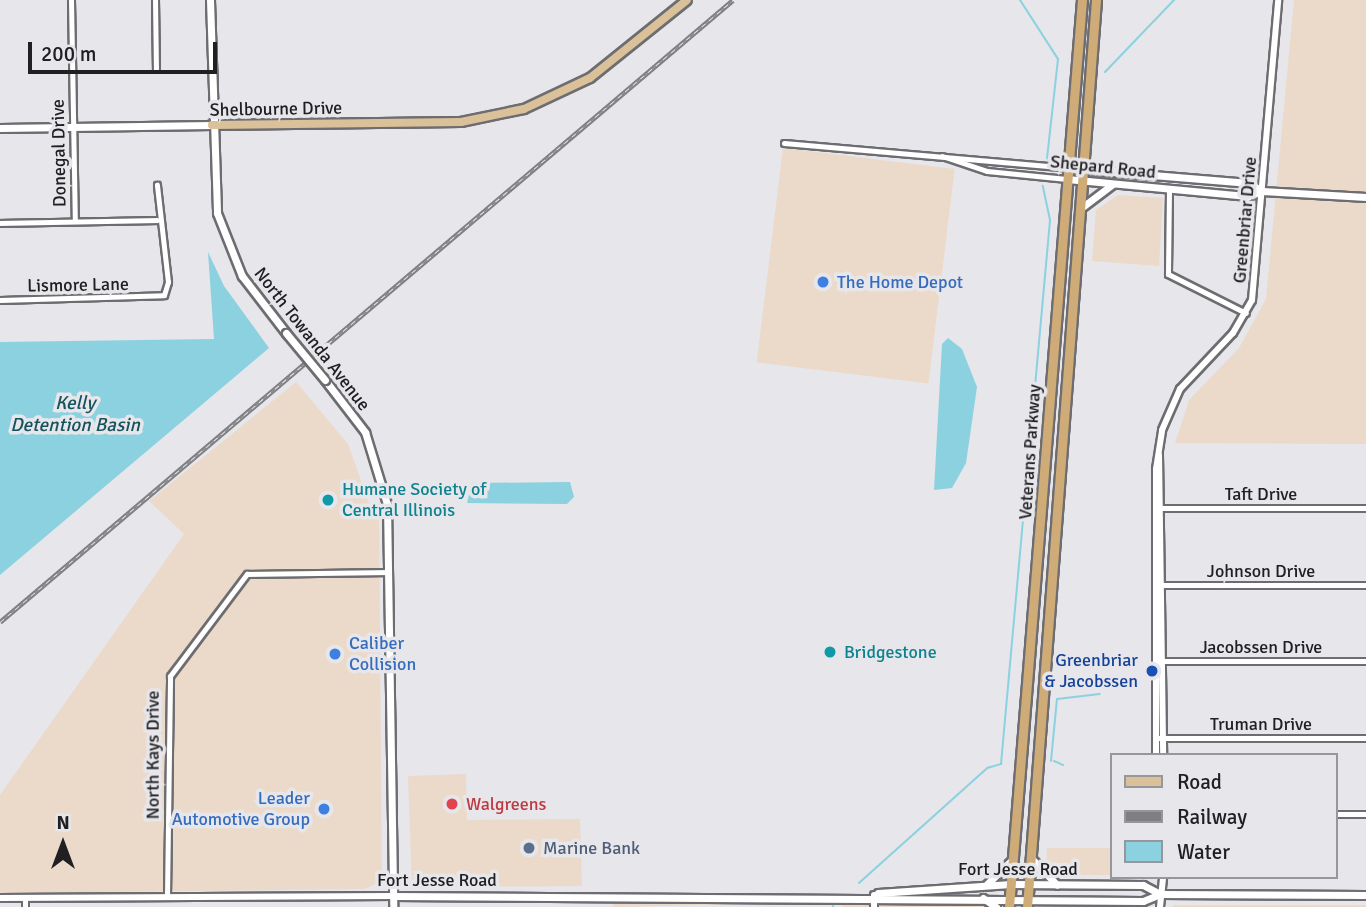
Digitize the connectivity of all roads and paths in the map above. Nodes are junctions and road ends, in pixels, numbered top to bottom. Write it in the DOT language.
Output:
graph roads {
  1 [pos="71,0"];
  2 [pos="155,0"];
  3 [pos="210,0"];
  4 [pos="687,0"];
  5 [pos="1082,0"];
  6 [pos="1096,0"];
  7 [pos="1278,0"];
  8 [pos="156,69"];
  9 [pos="212,125"];
  10 [pos="73,127"];
  11 [pos="0,128"];
  12 [pos="785,143"];
  13 [pos="942,156"];
  14 [pos="1068,168"];
  15 [pos="1083,169"];
  16 [pos="1067,179"];
  17 [pos="1083,181"];
  18 [pos="157,185"];
  19 [pos="1113,185"];
  20 [pos="1170,190"];
  21 [pos="1262,191"];
  22 [pos="1366,197"];
  23 [pos="1081,208"];
  24 [pos="157,220"];
  25 [pos="75,221"];
  26 [pos="0,223"];
  27 [pos="0,300"];
  28 [pos="1246,313"];
  29 [pos="1159,508"];
  30 [pos="1366,508"];
  31 [pos="389,572"];
  32 [pos="1159,585"];
  33 [pos="1366,585"];
  34 [pos="1366,661"];
  35 [pos="1159,662"];
  36 [pos="1159,738"];
  37 [pos="1366,738"];
  38 [pos="1156,753"];
  39 [pos="1163,753"];
  40 [pos="1338,814"];
  41 [pos="1366,814"];
  42 [pos="1031,858"];
  43 [pos="1013,859"];
  44 [pos="1156,879"];
  45 [pos="1163,879"];
  46 [pos="987,884"];
  47 [pos="1011,884"];
  48 [pos="1029,885"];
  49 [pos="1058,886"];
  50 [pos="1160,894"];
  51 [pos="874,895"];
  52 [pos="1366,895"];
  53 [pos="167,896"];
  54 [pos="393,896"];
  55 [pos="0,898"];
  56 [pos="25,898"];
  57 [pos="982,898"];
  58 [pos="1057,900"];
  59 [pos="1010,903"];
  60 [pos="1028,903"];
  61 [pos="25,907"];
  62 [pos="393,907"];
  63 [pos="874,907"];
  64 [pos="996,907"];
  65 [pos="1041,907"];
  66 [pos="1160,907"];
  1 -- 10 [label="street, Donegal Drive"];
  2 -- 8 [label="street"];
  3 -- 9 [label="main road, North Towanda Avenue"];
  4 -- 9 [label="main road, Shelbourne Drive"];
  5 -- 14 [label="highway, Veterans Parkway"];
  6 -- 15 [label="highway, Veterans Parkway"];
  7 -- 21 [label="street, Greenbriar Drive"];
  9 -- 10 [label="main road, Shelbourne Drive"];
  9 -- 31 [label="main road, North Towanda Avenue, bridge"];
  10 -- 11 [label="main road, Shelbourne Drive"];
  10 -- 25 [label="street, Donegal Drive"];
  12 -- 13 [label="street, Shepard Road"];
  13 -- 14 [label="street, Shepard Road"];
  13 -- 16 [label="street, Shepard Road"];
  14 -- 15 [label="main road, Shepard Road"];
  14 -- 16 [label="highway, Veterans Parkway"];
  15 -- 17 [label="highway, Veterans Parkway"];
  15 -- 21 [label="main road, Shepard Road"];
  16 -- 17 [label="main road, Shepard Road"];
  16 -- 43 [label="highway, Veterans Parkway"];
  17 -- 19 [label="main road, Shepard Road"];
  17 -- 23 [label="highway, Veterans Parkway"];
  18 -- 24 [label="street"];
  19 -- 20 [label="main road, Shepard Road"];
  19 -- 23 [label="main road"];
  20 -- 21 [label="main road, Shepard Road"];
  20 -- 28 [label="street"];
  21 -- 22 [label="main road, Shepard Road"];
  21 -- 28 [label="street, Greenbriar Drive"];
  23 -- 42 [label="highway, Veterans Parkway"];
  24 -- 25 [label="street"];
  24 -- 27 [label="street, Lismore Lane"];
  25 -- 26 [label="street"];
  28 -- 29 [label="street, Greenbriar Drive"];
  29 -- 30 [label="street, Taft Drive"];
  29 -- 32 [label="street, Greenbriar Drive"];
  31 -- 53 [label="street, North Kays Drive"];
  31 -- 54 [label="main road, North Towanda Avenue"];
  32 -- 33 [label="street, Johnson Drive"];
  32 -- 35 [label="street, Greenbriar Drive"];
  34 -- 35 [label="street, Jacobssen Drive"];
  35 -- 36 [label="street, Greenbriar Drive"];
  36 -- 37 [label="street, Truman Drive"];
  36 -- 38 [label="street, Greenbriar Drive"];
  36 -- 39 [label="street, Greenbriar Drive"];
  40 -- 41 [label="street"];
  42 -- 48 [label="highway, Veterans Parkway"];
  42 -- 49 [label="main road"];
  43 -- 46 [label="main road"];
  43 -- 47 [label="highway, Veterans Parkway"];
  44 -- 50 [label="street"];
  45 -- 50 [label="street"];
  46 -- 47 [label="main road, Fort Jesse Road"];
  46 -- 51 [label="main road, Fort Jesse Road"];
  47 -- 48 [label="main road, Fort Jesse Road"];
  47 -- 59 [label="highway, Veterans Parkway"];
  48 -- 49 [label="main road, Fort Jesse Road"];
  48 -- 60 [label="highway, Veterans Parkway"];
  49 -- 50 [label="main road, Fort Jesse Road"];
  50 -- 52 [label="main road, Fort Jesse Road"];
  50 -- 58 [label="main road, Fort Jesse Road"];
  50 -- 66 [label="street"];
  51 -- 54 [label="main road, Fort Jesse Road"];
  51 -- 57 [label="main road, Fort Jesse Road"];
  51 -- 63 [label="street"];
  53 -- 54 [label="street, Fort Jesse Road"];
  53 -- 56 [label="street, Fort Jesse Road"];
  54 -- 62 [label="main road, North Towanda Avenue"];
  55 -- 56 [label="street, Fort Jesse Road"];
  56 -- 61 [label="street"];
  57 -- 59 [label="main road, Fort Jesse Road"];
  57 -- 64 [label="main road"];
  58 -- 60 [label="main road, Fort Jesse Road"];
  58 -- 65 [label="main road"];
  59 -- 60 [label="main road, Fort Jesse Road"];
}
